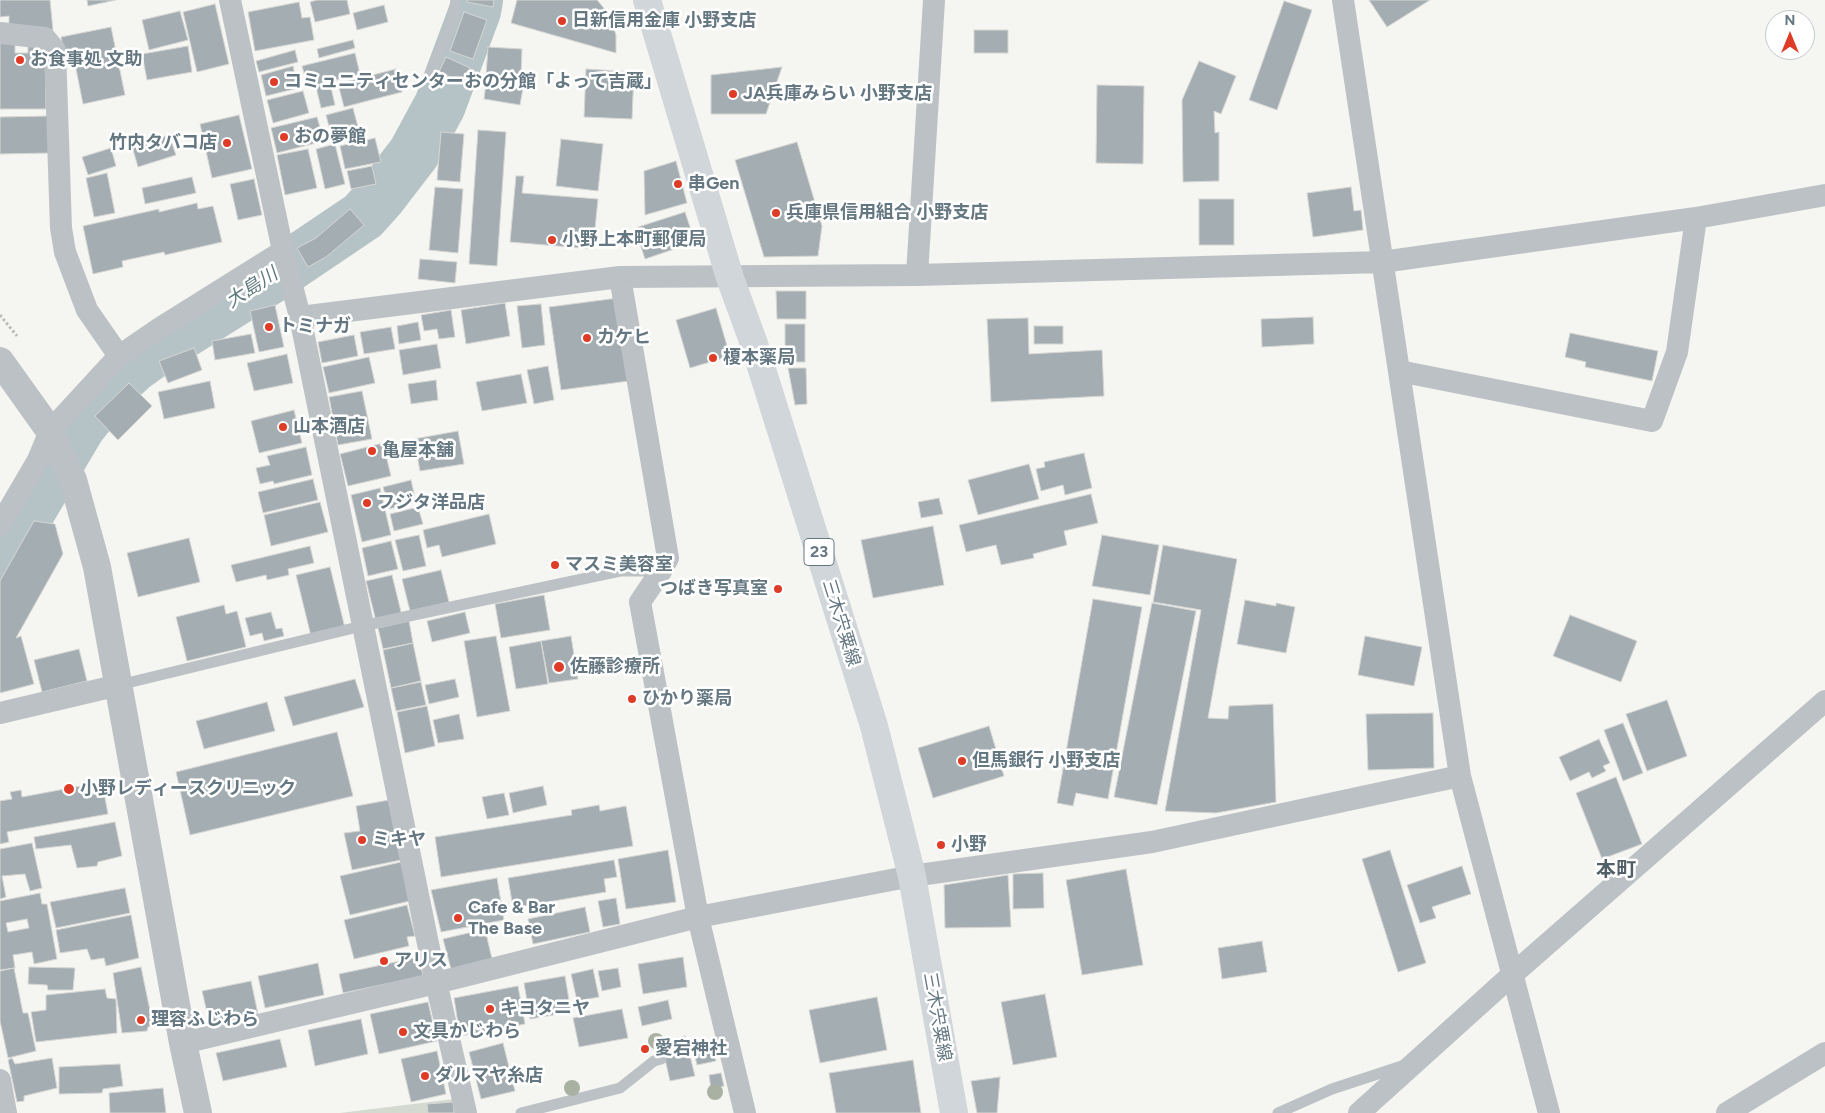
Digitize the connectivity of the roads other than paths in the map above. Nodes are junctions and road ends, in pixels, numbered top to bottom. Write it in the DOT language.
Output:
graph roads {
  1 [pos="230,0"];
  2 [pos="456,0"];
  3 [pos="934,0"];
  4 [pos="1342,0"];
  5 [pos="648,1"];
  6 [pos="0,33"];
  7 [pos="430,73"];
  8 [pos="1825,195"];
  9 [pos="1696,218"];
  10 [pos="283,251"];
  11 [pos="1382,262"];
  12 [pos="917,276"];
  13 [pos="620,277"];
  14 [pos="730,278"];
  15 [pos="300,317"];
  16 [pos="119,356"];
  17 [pos="0,361"];
  18 [pos="1399,371"];
  19 [pos="50,431"];
  20 [pos="0,525"];
  21 [pos="661,571"];
  22 [pos="362,626"];
  23 [pos="118,685"];
  24 [pos="1825,701"];
  25 [pos="0,713"];
  26 [pos="1460,776"];
  27 [pos="912,876"];
  28 [pos="698,917"];
  29 [pos="1513,974"];
  30 [pos="436,983"];
  31 [pos="183,1042"];
  32 [pos="1825,1053"];
  33 [pos="661,1060"];
  34 [pos="1418,1060"];
  35 [pos="198,1113"];
  36 [pos="466,1113"];
  37 [pos="521,1113"];
  38 [pos="745,1113"];
  39 [pos="954,1113"];
  40 [pos="1278,1113"];
  41 [pos="1360,1113"];
  42 [pos="1549,1113"];
  43 [pos="1727,1113"];
  1 -- 10 [label="street"];
  2 -- 7 [label="lane"];
  3 -- 12 [label="street"];
  4 -- 11 [label="street"];
  5 -- 14 [label="main road, 三木宍粟線 / 23"];
  6 -- 16 [label="street"];
  8 -- 9 [label="street"];
  9 -- 11 [label="street"];
  9 -- 18 [label="street"];
  10 -- 15 [label="street"];
  10 -- 16 [label="street"];
  11 -- 12 [label="street"];
  11 -- 18 [label="street"];
  12 -- 14 [label="street"];
  13 -- 14 [label="street"];
  13 -- 15 [label="street"];
  13 -- 21 [label="street"];
  14 -- 27 [label="main road, 三木宍粟線 / 23"];
  15 -- 22 [label="street"];
  16 -- 19 [label="street"];
  17 -- 19 [label="street"];
  18 -- 26 [label="street"];
  19 -- 20 [label="street"];
  19 -- 23 [label="street"];
  21 -- 22 [label="lane"];
  21 -- 28 [label="street"];
  22 -- 23 [label="lane"];
  22 -- 30 [label="street"];
  23 -- 25 [label="street"];
  23 -- 31 [label="street"];
  24 -- 29 [label="street"];
  26 -- 27 [label="street"];
  26 -- 29 [label="street"];
  27 -- 28 [label="street"];
  27 -- 39 [label="main road, 三木宍粟線 / 23"];
  28 -- 30 [label="street"];
  28 -- 38 [label="street"];
  29 -- 34 [label="street"];
  29 -- 42 [label="street"];
  30 -- 31 [label="street"];
  30 -- 36 [label="street"];
  31 -- 35 [label="street"];
  32 -- 43 [label="street"];
  33 -- 37 [label="lane"];
  34 -- 40 [label="lane"];
  34 -- 41 [label="street"];
}
